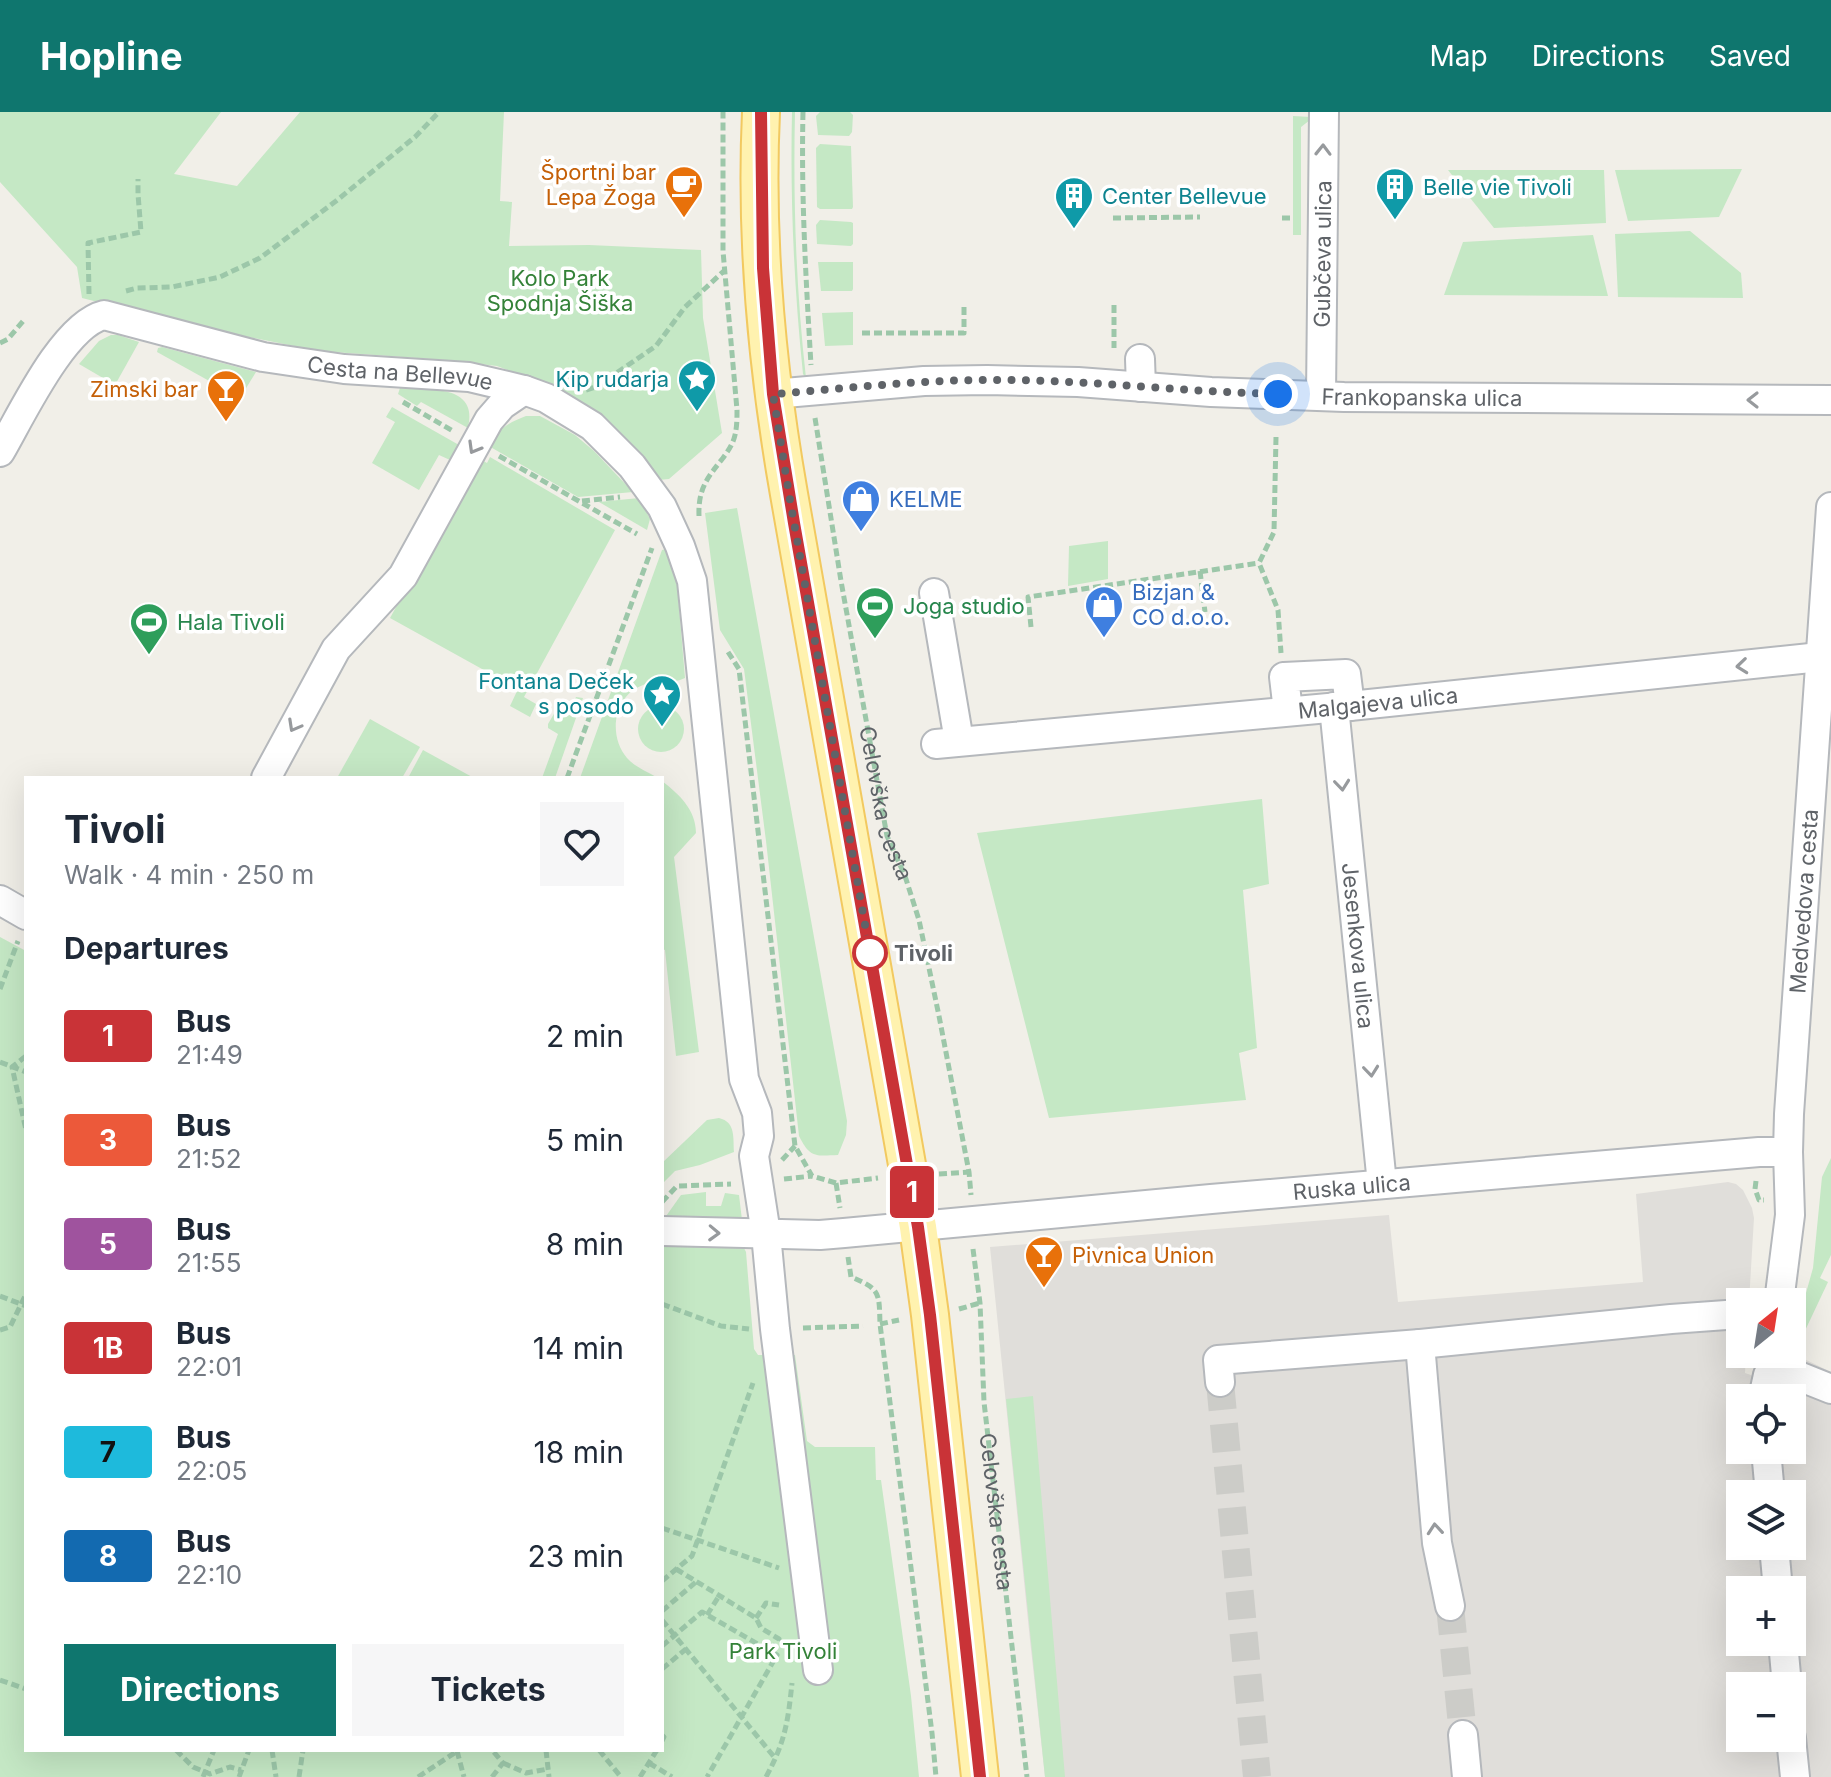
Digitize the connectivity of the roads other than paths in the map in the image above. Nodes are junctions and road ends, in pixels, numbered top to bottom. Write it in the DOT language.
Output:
graph roads {
  1 [pos="761,112"];
  2 [pos="1324,112"];
  3 [pos="1127,354"];
  4 [pos="1141,387"];
  5 [pos="535,394"];
  6 [pos="773,394"];
  7 [pos="1321,396"];
  8 [pos="1831,400"];
  9 [pos="0,452"];
  10 [pos="1831,507"];
  11 [pos="934,593"];
  12 [pos="1820,657"];
  13 [pos="1520,671"];
  14 [pos="1344,700"];
  15 [pos="267,776"];
  16 [pos="0,900"];
  17 [pos="23,925"];
  18 [pos="1788,1152"];
  19 [pos="1382,1184"];
  20 [pos="918,1227"];
  21 [pos="664,1231"];
  22 [pos="766,1234"];
  23 [pos="1781,1288"];
  24 [pos="1726,1315"];
  25 [pos="1420,1344"];
  26 [pos="1780,1368"];
  27 [pos="1220,1382"];
  28 [pos="1831,1389"];
  29 [pos="1450,1606"];
  30 [pos="818,1670"];
  31 [pos="1463,1735"];
  32 [pos="1792,1752"];
  33 [pos="980,1777"];
  34 [pos="1467,1777"];
  35 [pos="1795,1777"];
  1 -- 6 [label="main road, Celovška cesta"];
  7 -- 2 [label="street, Gubčeva ulica, one-way"];
  3 -- 4 [label="street"];
  4 -- 6 [label="street, Frankopanska ulica"];
  4 -- 7 [label="street, Frankopanska ulica"];
  5 -- 9 [label="street, Cesta na Bellevue"];
  5 -- 15 [label="street, one-way"];
  5 -- 22 [label="street, Cesta na Bellevue"];
  6 -- 20 [label="main road, Celovška cesta"];
  8 -- 7 [label="street, Frankopanska ulica, one-way"];
  10 -- 12 [label="street, Medvedova cesta"];
  11 -- 14 [label="street, Malgajeva ulica"];
  12 -- 14 [label="street, Malgajeva ulica, one-way"];
  12 -- 18 [label="street, Medvedova cesta"];
  13 -- 14 [label="street"];
  14 -- 19 [label="street, Jesenkova ulica, one-way"];
  16 -- 17 [label="street"];
  18 -- 19 [label="street, Ruska ulica"];
  18 -- 23 [label="street, Medvedova cesta"];
  19 -- 20 [label="street, Ruska ulica"];
  20 -- 22 [label="street, Ruska ulica"];
  20 -- 33 [label="main road, Celovška cesta"];
  21 -- 22 [label="street, Ruska ulica, one-way"];
  22 -- 30 [label="street, Cesta na Bellevue"];
  24 -- 25 [label="street"];
  25 -- 27 [label="street"];
  29 -- 25 [label="street, one-way"];
  26 -- 28 [label="street"];
  31 -- 34 [label="street"];
  32 -- 35 [label="street"];
}
